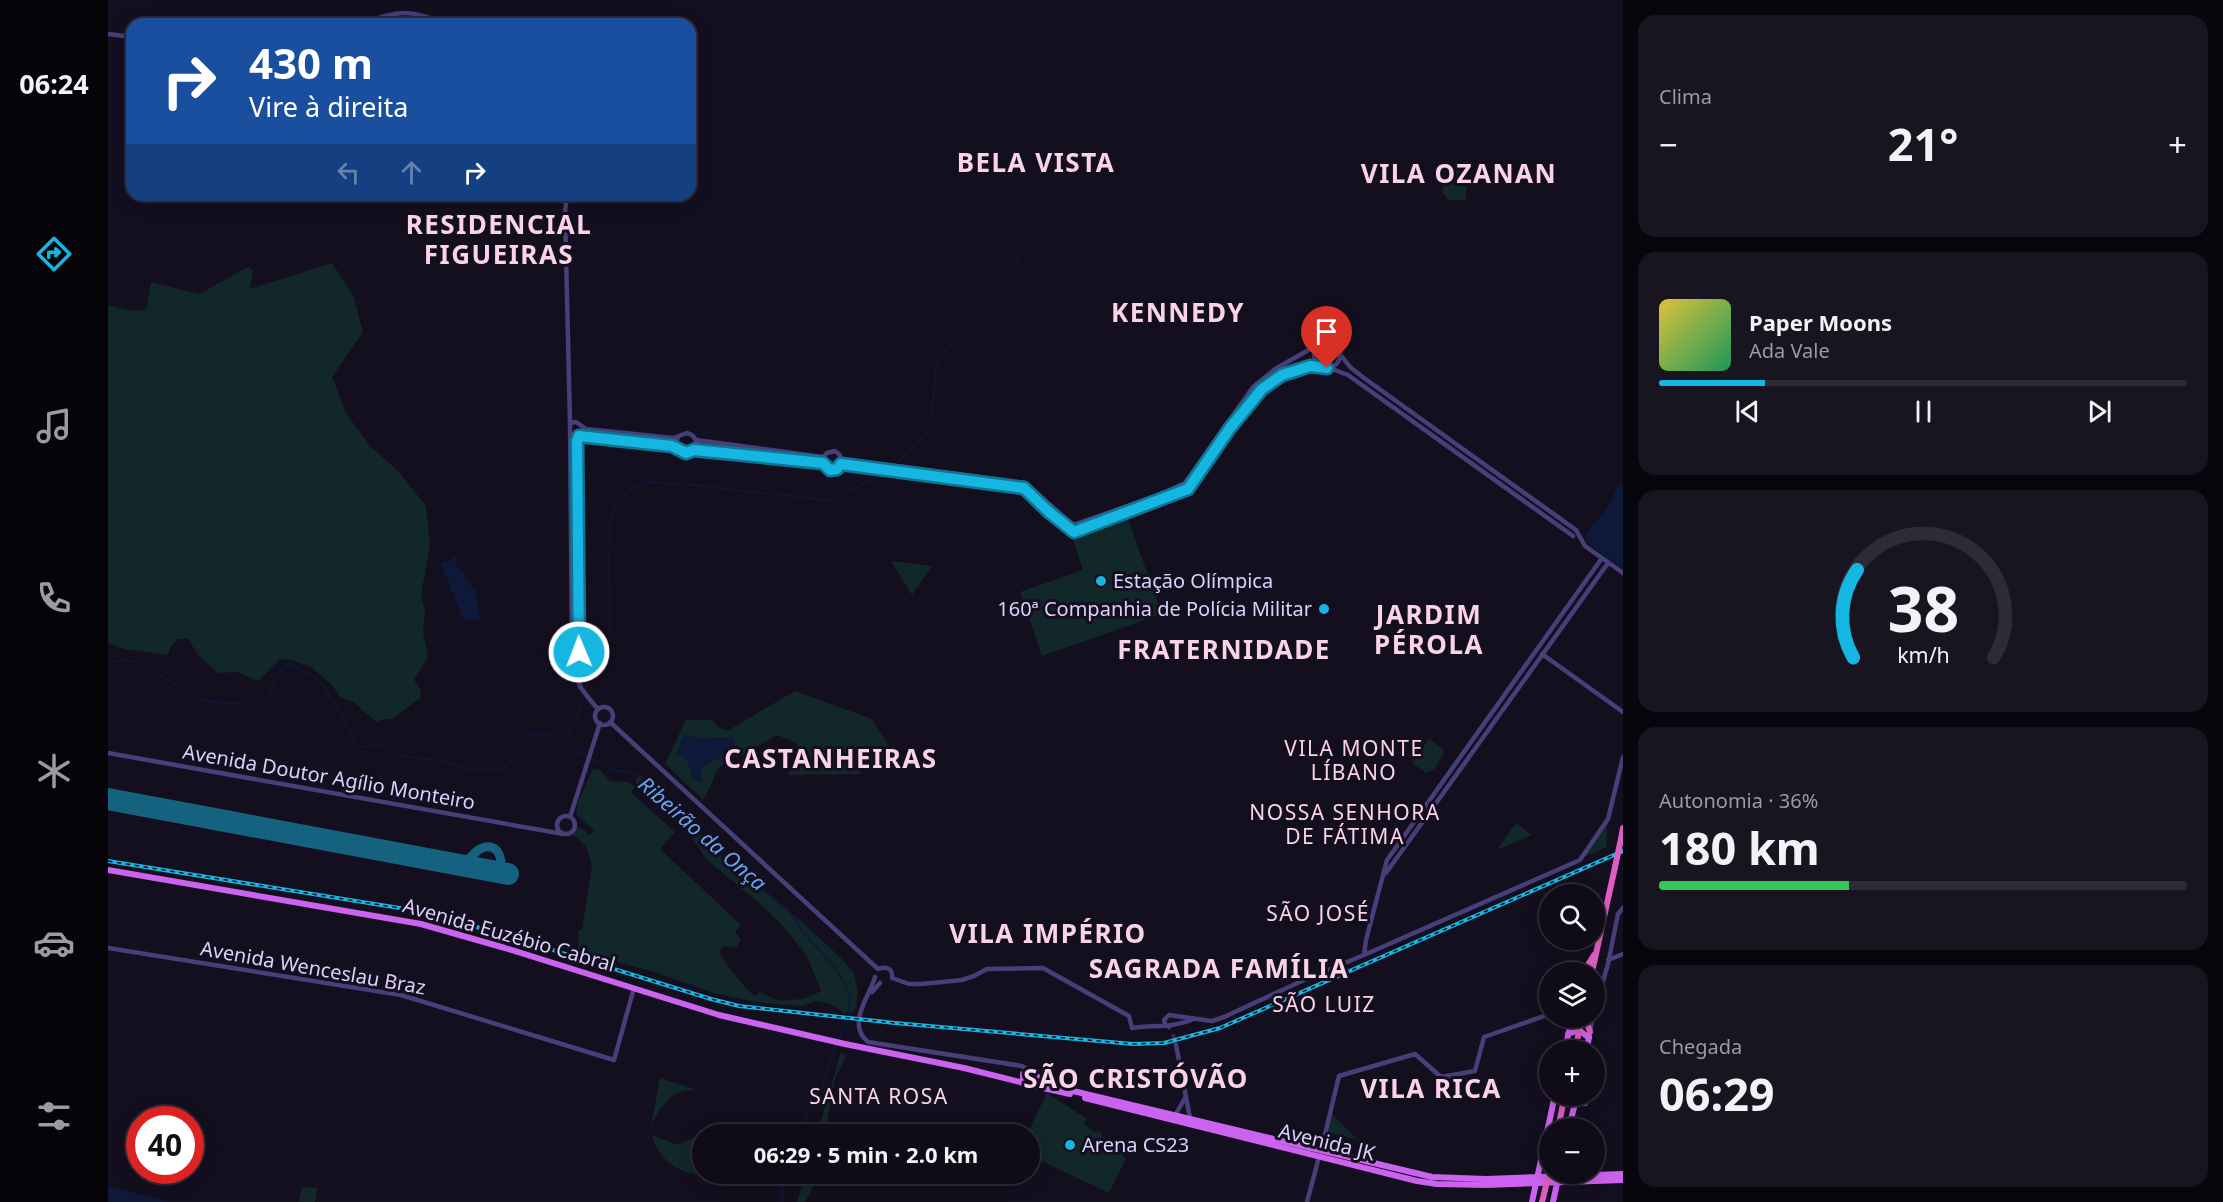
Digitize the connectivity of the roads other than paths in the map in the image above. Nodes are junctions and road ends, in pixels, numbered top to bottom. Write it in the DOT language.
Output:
graph roads {
  1 [pos="380,18"];
  2 [pos="427,18"];
  3 [pos="108,34"];
  4 [pos="126,36"];
  5 [pos="566,201"];
  6 [pos="1323,342"];
  7 [pos="1339,352"];
  8 [pos="1325,367"];
  9 [pos="570,423"];
  10 [pos="582,427"];
  11 [pos="570,437"];
  12 [pos="578,437"];
  13 [pos="678,437"];
  14 [pos="696,440"];
  15 [pos="677,448"];
  16 [pos="694,450"];
  17 [pos="823,460"];
  18 [pos="841,462"];
  19 [pos="1573,536"];
  20 [pos="1602,558"];
  21 [pos="1608,563"];
  22 [pos="1623,573"];
  23 [pos="1538,651"];
  24 [pos="1543,655"];
  25 [pos="581,689"];
  26 [pos="598,709"];
  27 [pos="1623,712"];
  28 [pos="610,722"];
  29 [pos="600,723"];
  30 [pos="108,753"];
  31 [pos="1623,757"];
  32 [pos="570,817"];
  33 [pos="1623,819"];
  34 [pos="556,824"];
  35 [pos="1623,827"];
  36 [pos="544,829"];
  37 [pos="563,834"];
  38 [pos="108,870"];
  39 [pos="1383,878"];
  40 [pos="1623,908"];
  41 [pos="108,948"];
  42 [pos="1587,951"];
  43 [pos="1596,952"];
  44 [pos="1623,954"];
  45 [pos="1364,955"];
  46 [pos="1608,960"];
  47 [pos="1591,962"];
  48 [pos="878,969"];
  49 [pos="1605,971"];
  50 [pos="875,977"];
  51 [pos="892,978"];
  52 [pos="880,983"];
  53 [pos="634,988"];
  54 [pos="870,994"];
  55 [pos="1173,1015"];
  56 [pos="1164,1018"];
  57 [pos="1539,1018"];
  58 [pos="1193,1019"];
  59 [pos="1156,1025"];
  60 [pos="1171,1026"];
  61 [pos="1569,1028"];
  62 [pos="1587,1028"];
  63 [pos="1591,1028"];
  64 [pos="1579,1030"];
  65 [pos="1173,1034"];
  66 [pos="1568,1034"];
  67 [pos="1589,1035"];
  68 [pos="826,1040"];
  69 [pos="1567,1040"];
  70 [pos="1577,1040"];
  71 [pos="1588,1040"];
  72 [pos="1176,1045"];
  73 [pos="1010,1065"];
  74 [pos="1027,1077"];
  75 [pos="1186,1096"];
  76 [pos="1553,1106"];
  77 [pos="1177,1115"];
  78 [pos="1190,1119"];
  79 [pos="1320,1154"];
  80 [pos="1623,1174"];
  81 [pos="1605,1175"];
  82 [pos="1605,1179"];
  83 [pos="1537,1180"];
  84 [pos="1623,1180"];
  85 [pos="1546,1184"];
  86 [pos="1557,1184"];
  87 [pos="1307,1202"];
  88 [pos="1532,1202"];
  89 [pos="1542,1202"];
  90 [pos="1553,1202"];
  1 -- 2 [label="street"];
  3 -- 4 [label="street"];
  5 -- 9 [label="street"];
  6 -- 7 [label="street"];
  6 -- 7 [label="street"];
  6 -- 8 [label="street"];
  6 -- 18 [label="street"];
  7 -- 8 [label="street"];
  7 -- 20 [label="street"];
  8 -- 18 [label="street"];
  8 -- 19 [label="street"];
  9 -- 10 [label="street"];
  9 -- 11 [label="street"];
  10 -- 12 [label="street"];
  10 -- 13 [label="street"];
  11 -- 12 [label="street"];
  11 -- 25 [label="street"];
  12 -- 15 [label="street"];
  12 -- 25 [label="street"];
  13 -- 14 [label="street"];
  13 -- 15 [label="street"];
  14 -- 16 [label="street"];
  14 -- 17 [label="street"];
  15 -- 16 [label="street"];
  16 -- 17 [label="street"];
  17 -- 18 [label="street"];
  17 -- 18 [label="street"];
  20 -- 21 [label="street"];
  20 -- 23 [label="street"];
  21 -- 22 [label="street"];
  21 -- 24 [label="street"];
  23 -- 24 [label="street"];
  23 -- 39 [label="street"];
  24 -- 27 [label="street"];
  24 -- 39 [label="street"];
  25 -- 26 [label="street"];
  26 -- 28 [label="street"];
  26 -- 29 [label="street"];
  28 -- 29 [label="street"];
  28 -- 48 [label="street"];
  29 -- 32 [label="street"];
  30 -- 36 [label="street, Avenida Doutor Agílio Monteiro"];
  31 -- 45 [label="street"];
  32 -- 34 [label="street"];
  32 -- 37 [label="street"];
  33 -- 35 [label="highway"];
  34 -- 36 [label="street"];
  34 -- 37 [label="street"];
  35 -- 43 [label="highway, bridge"];
  36 -- 37 [label="street, Avenida Doutor Agílio Monteiro"];
  38 -- 53 [label="main road, Avenida Euzébio Cabral"];
  39 -- 45 [label="street"];
  40 -- 46 [label="street"];
  41 -- 53 [label="street, Avenida Wenceslau Braz"];
  42 -- 43 [label="highway"];
  43 -- 47 [label="highway"];
  44 -- 46 [label="street"];
  45 -- 58 [label="street"];
  46 -- 49 [label="street"];
  48 -- 50 [label="street"];
  48 -- 51 [label="street"];
  50 -- 52 [label="street"];
  50 -- 54 [label="street"];
  51 -- 52 [label="street"];
  51 -- 59 [label="street"];
  52 -- 54 [label="street"];
  53 -- 68 [label="main road, Avenida Euzébio Cabral"];
  54 -- 73 [label="street"];
  55 -- 56 [label="street"];
  55 -- 58 [label="street"];
  55 -- 60 [label="street"];
  56 -- 59 [label="street"];
  56 -- 60 [label="street"];
  57 -- 79 [label="street"];
  58 -- 60 [label="street"];
  59 -- 60 [label="street"];
  60 -- 65 [label="street"];
  61 -- 66 [label="main road"];
  62 -- 67 [label="highway"];
  63 -- 67 [label="street"];
  64 -- 66 [label="main road"];
  64 -- 67 [label="main road"];
  64 -- 70 [label="highway"];
  66 -- 69 [label="main road"];
  67 -- 71 [label="main road"];
  68 -- 74 [label="main road, Avenida JK"];
  72 -- 75 [label="street"];
  73 -- 74 [label="street"];
  73 -- 74 [label="street"];
  74 -- 77 [label="main road, Avenida JK"];
  74 -- 77 [label="main road, Avenida JK"];
  75 -- 77 [label="street"];
  75 -- 78 [label="street"];
  76 -- 83 [label="main road"];
  77 -- 78 [label="main road, Avenida JK"];
  77 -- 78 [label="street"];
  78 -- 79 [label="main road, Avenida JK"];
  79 -- 83 [label="main road, Avenida JK"];
  79 -- 87 [label="street"];
  80 -- 81 [label="main road, Avenida JK"];
  82 -- 84 [label="main road, Avenida JK"];
  83 -- 88 [label="main road"];
  85 -- 89 [label="highway, bridge"];
  86 -- 90 [label="main road"];
}
